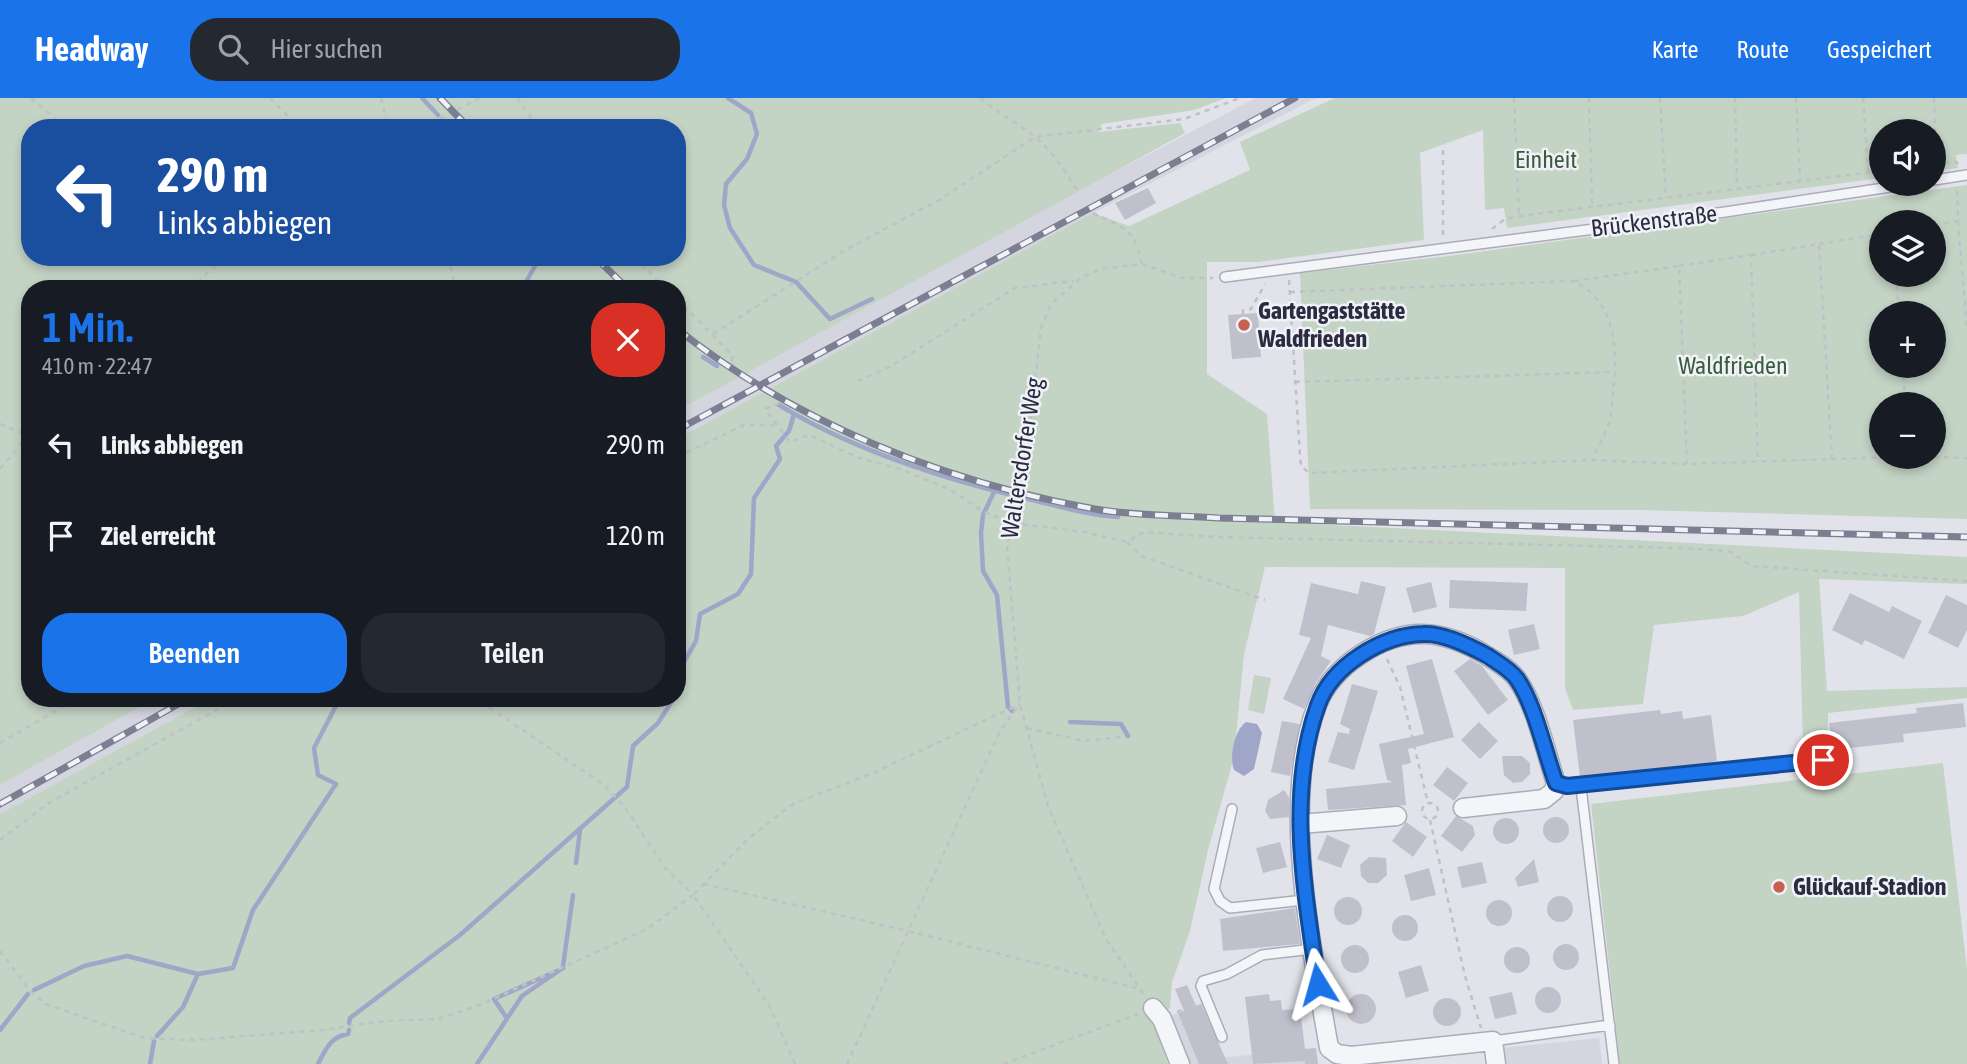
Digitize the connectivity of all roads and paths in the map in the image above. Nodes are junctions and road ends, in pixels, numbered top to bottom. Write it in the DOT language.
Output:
graph roads {
  1 [pos="31,98"];
  2 [pos="270,98"];
  3 [pos="381,98"];
  4 [pos="480,98"];
  5 [pos="517,98"];
  6 [pos="980,98"];
  7 [pos="1240,98"];
  8 [pos="1514,98"];
  9 [pos="1589,98"];
  10 [pos="1660,98"];
  11 [pos="1735,98"];
  12 [pos="1796,98"];
  13 [pos="1863,98"];
  14 [pos="1934,98"];
  15 [pos="471,100"];
  16 [pos="56,119"];
  17 [pos="290,119"];
  18 [pos="387,119"];
  19 [pos="438,119"];
  20 [pos="532,119"];
  21 [pos="1935,119"];
  22 [pos="1035,137"];
  23 [pos="1443,150"];
  24 [pos="1868,172"];
  25 [pos="1962,176"];
  26 [pos="1800,180"];
  27 [pos="1737,187"];
  28 [pos="1869,190"];
  29 [pos="1078,191"];
  30 [pos="1666,198"];
  31 [pos="1592,207"];
  32 [pos="1093,213"];
  33 [pos="1519,216"];
  34 [pos="1958,221"];
  35 [pos="1946,223"];
  36 [pos="1869,236"];
  37 [pos="1476,243"];
  38 [pos="1819,244"];
  39 [pos="1443,249"];
  40 [pos="1751,255"];
  41 [pos="1142,264"];
  42 [pos="215,266"];
  43 [pos="643,266"];
  44 [pos="1679,266"];
  45 [pos="1290,270"];
  46 [pos="1225,277"];
  47 [pos="1080,278"];
  48 [pos="200,280"];
  49 [pos="657,280"];
  50 [pos="1574,281"];
  51 [pos="1265,283"];
  52 [pos="1290,292"];
  53 [pos="686,308"];
  54 [pos="1243,314"];
  55 [pos="1967,328"];
  56 [pos="713,334"];
  57 [pos="730,364"];
  58 [pos="1615,372"];
  59 [pos="858,381"];
  60 [pos="1295,382"];
  61 [pos="779,403"];
  62 [pos="0,424"];
  63 [pos="776,425"];
  64 [pos="21,432"];
  65 [pos="21,443"];
  66 [pos="686,453"];
  67 [pos="1946,457"];
  68 [pos="1869,458"];
  69 [pos="1967,458"];
  70 [pos="1592,460"];
  71 [pos="1832,460"];
  72 [pos="1758,462"];
  73 [pos="1687,464"];
  74 [pos="0,469"];
  75 [pos="1012,523"];
  76 [pos="1127,542"];
  77 [pos="1967,580"];
  78 [pos="1265,600"];
  79 [pos="1377,645"];
  80 [pos="1020,704"];
  81 [pos="62,707"];
  82 [pos="222,707"];
  83 [pos="488,707"];
  84 [pos="1027,728"];
  85 [pos="1121,737"];
  86 [pos="0,743"];
  87 [pos="1823,760"];
  88 [pos="1556,783"];
  89 [pos="1581,787"];
  90 [pos="1428,803"];
  91 [pos="1463,808"];
  92 [pos="1232,810"];
  93 [pos="1397,816"];
  94 [pos="1430,820"];
  95 [pos="1300,824"];
  96 [pos="0,840"];
  97 [pos="704,884"];
  98 [pos="693,895"];
  99 [pos="1304,900"];
  100 [pos="908,930"];
  101 [pos="1313,949"];
  102 [pos="0,951"];
  103 [pos="1140,989"];
  104 [pos="1206,1000"];
  105 [pos="1158,1013"];
  106 [pos="1610,1025"];
  107 [pos="1222,1037"];
  108 [pos="1489,1042"];
  109 [pos="794,1064"];
  110 [pos="847,1064"];
  111 [pos="1003,1064"];
  112 [pos="1180,1064"];
  113 [pos="1496,1064"];
  114 [pos="1614,1064"];
  1 -- 16 [label="path"];
  2 -- 17 [label="path"];
  3 -- 18 [label="path"];
  4 -- 15 [label="path"];
  5 -- 20 [label="path"];
  6 -- 22 [label="path"];
  7 -- 22 [label="path"];
  8 -- 33 [label="path"];
  9 -- 31 [label="path"];
  10 -- 30 [label="path"];
  11 -- 27 [label="path"];
  12 -- 26 [label="path"];
  13 -- 24 [label="path"];
  14 -- 21 [label="path"];
  15 -- 19 [label="path"];
  22 -- 29 [label="path"];
  22 -- 56 [label="path"];
  23 -- 39 [label="path"];
  24 -- 26 [label="path"];
  25 -- 34 [label="path"];
  26 -- 27 [label="path"];
  27 -- 30 [label="path"];
  28 -- 37 [label="lane, Brückenstraße"];
  30 -- 31 [label="path"];
  31 -- 33 [label="path"];
  32 -- 41 [label="path"];
  33 -- 37 [label="path"];
  34 -- 35 [label="path"];
  34 -- 55 [label="path"];
  36 -- 38 [label="path"];
  37 -- 39 [label="lane, Brückenstraße"];
  38 -- 40 [label="path"];
  38 -- 71 [label="path"];
  39 -- 45 [label="lane, Brückenstraße"];
  40 -- 44 [label="path"];
  40 -- 72 [label="path"];
  41 -- 46 [label="path, Waltersdorfer Weg"];
  41 -- 47 [label="path, Waltersdorfer Weg"];
  42 -- 48 [label="path"];
  43 -- 49 [label="path"];
  44 -- 50 [label="path"];
  44 -- 73 [label="path"];
  45 -- 46 [label="lane"];
  45 -- 52 [label="path"];
  47 -- 59 [label="path"];
  47 -- 75 [label="path, Waltersdorfer Weg, bridge"];
  50 -- 52 [label="path"];
  50 -- 58 [label="path"];
  51 -- 54 [label="path"];
  52 -- 60 [label="path"];
  53 -- 56 [label="path"];
  56 -- 57 [label="path"];
  58 -- 60 [label="path"];
  58 -- 70 [label="path"];
  60 -- 70 [label="path"];
  61 -- 63 [label="path"];
  62 -- 64 [label="path"];
  63 -- 66 [label="path"];
  63 -- 75 [label="path"];
  65 -- 74 [label="path"];
  67 -- 69 [label="path"];
  68 -- 71 [label="path"];
  70 -- 73 [label="path"];
  71 -- 72 [label="path"];
  72 -- 73 [label="path"];
  75 -- 76 [label="path"];
  75 -- 80 [label="path, Waltersdorfer Weg"];
  76 -- 77 [label="path"];
  76 -- 78 [label="path"];
  79 -- 88 [label="street"];
  79 -- 90 [label="path"];
  79 -- 95 [label="street"];
  80 -- 84 [label="path, Waltersdorfer Weg"];
  80 -- 97 [label="path"];
  80 -- 100 [label="path"];
  81 -- 86 [label="path"];
  82 -- 96 [label="path"];
  83 -- 98 [label="path"];
  84 -- 85 [label="path"];
  84 -- 103 [label="path, Waltersdorfer Weg"];
  87 -- 89 [label="lane"];
  88 -- 89 [label="lane"];
  88 -- 91 [label="street"];
  89 -- 106 [label="lane"];
  90 -- 94 [label="path"];
  90 -- 94 [label="path"];
  92 -- 99 [label="lane"];
  93 -- 95 [label="street"];
  94 -- 108 [label="path"];
  95 -- 99 [label="street"];
  97 -- 98 [label="path"];
  97 -- 100 [label="path"];
  98 -- 102 [label="path"];
  98 -- 109 [label="path"];
  99 -- 101 [label="street"];
  100 -- 103 [label="path"];
  100 -- 110 [label="path"];
  101 -- 104 [label="lane"];
  101 -- 108 [label="street"];
  103 -- 105 [label="path, Waltersdorfer Weg"];
  104 -- 105 [label="path"];
  104 -- 107 [label="lane"];
  105 -- 111 [label="path"];
  105 -- 112 [label="street"];
  106 -- 108 [label="lane"];
  106 -- 114 [label="lane"];
  108 -- 113 [label="street"];
}
